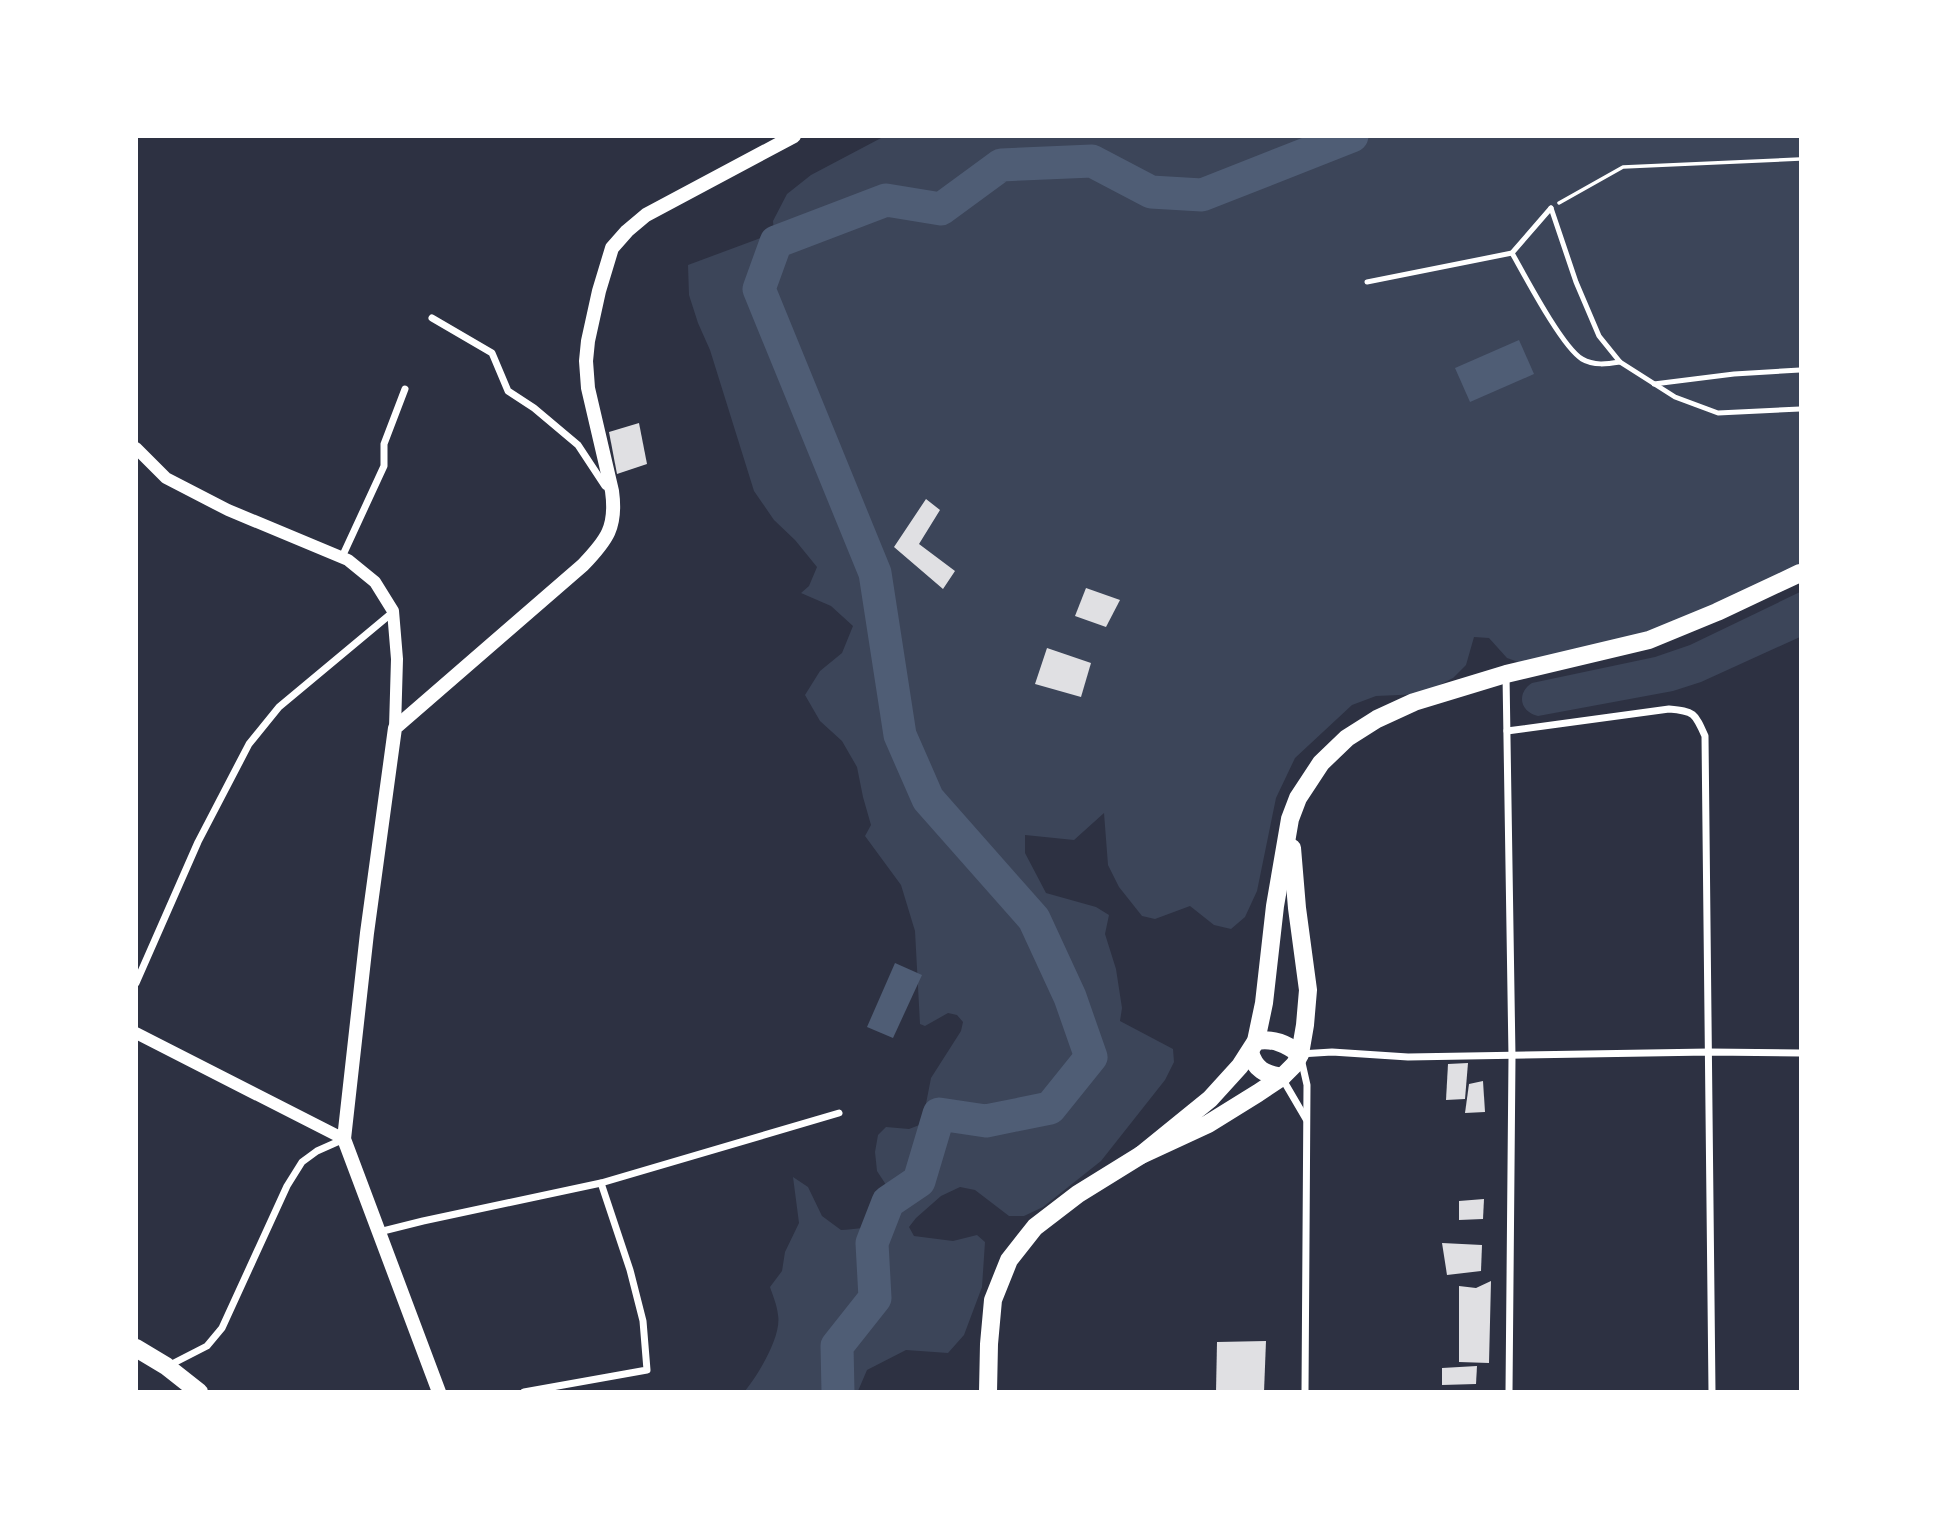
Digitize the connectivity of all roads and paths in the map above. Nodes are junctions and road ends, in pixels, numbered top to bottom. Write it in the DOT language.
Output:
graph roads {
  1 [pos="794,136"];
  2 [pos="1801,159"];
  3 [pos="1551,208"];
  4 [pos="1512,253"];
  5 [pos="1367,282"];
  6 [pos="432,318"];
  7 [pos="1620,362"];
  8 [pos="1801,370"];
  9 [pos="1654,384"];
  10 [pos="405,388"];
  11 [pos="1801,409"];
  12 [pos="136,448"];
  13 [pos="614,506"];
  14 [pos="342,557"];
  15 [pos="1801,573"];
  16 [pos="393,611"];
  17 [pos="1506,674"];
  18 [pos="395,728"];
  19 [pos="1507,730"];
  20 [pos="1290,819"];
  21 [pos="136,983"];
  22 [pos="136,1033"];
  23 [pos="1253,1047"];
  24 [pos="1709,1052"];
  25 [pos="1801,1052"];
  26 [pos="1300,1054"];
  27 [pos="1512,1057"];
  28 [pos="1282,1077"];
  29 [pos="839,1113"];
  30 [pos="1306,1120"];
  31 [pos="344,1139"];
  32 [pos="1141,1155"];
  33 [pos="601,1183"];
  34 [pos="379,1233"];
  35 [pos="136,1348"];
  36 [pos="166,1366"];
  37 [pos="199,1391"];
  38 [pos="439,1391"];
  39 [pos="524,1391"];
  40 [pos="988,1391"];
  41 [pos="1305,1391"];
  42 [pos="1509,1391"];
  43 [pos="1712,1391"];
  1 -- 13 [label="main road"];
  2 -- 3 [label="path"];
  3 -- 4 [label="lane"];
  3 -- 7 [label="lane"];
  4 -- 5 [label="lane"];
  4 -- 7 [label="lane"];
  6 -- 13 [label="street"];
  7 -- 9 [label="lane"];
  8 -- 9 [label="lane"];
  9 -- 11 [label="lane"];
  10 -- 14 [label="street"];
  12 -- 14 [label="street"];
  13 -- 18 [label="main road"];
  14 -- 16 [label="street"];
  15 -- 17 [label="main road"];
  16 -- 18 [label="street"];
  16 -- 21 [label="street"];
  17 -- 19 [label="street"];
  17 -- 20 [label="main road"];
  18 -- 31 [label="main road"];
  19 -- 24 [label="street"];
  19 -- 27 [label="street"];
  20 -- 23 [label="main road"];
  20 -- 26 [label="main road"];
  22 -- 31 [label="street"];
  23 -- 26 [label="main road"];
  23 -- 28 [label="main road"];
  23 -- 32 [label="main road"];
  24 -- 25 [label="street"];
  24 -- 27 [label="street"];
  24 -- 43 [label="street"];
  26 -- 27 [label="street"];
  26 -- 28 [label="main road"];
  26 -- 30 [label="street"];
  27 -- 42 [label="street"];
  28 -- 30 [label="street"];
  28 -- 32 [label="main road"];
  29 -- 33 [label="street"];
  30 -- 41 [label="street"];
  31 -- 34 [label="main road"];
  31 -- 36 [label="street"];
  32 -- 40 [label="main road"];
  33 -- 34 [label="street"];
  33 -- 39 [label="street"];
  34 -- 38 [label="main road"];
  35 -- 36 [label="main road"];
  36 -- 37 [label="main road"];
}
